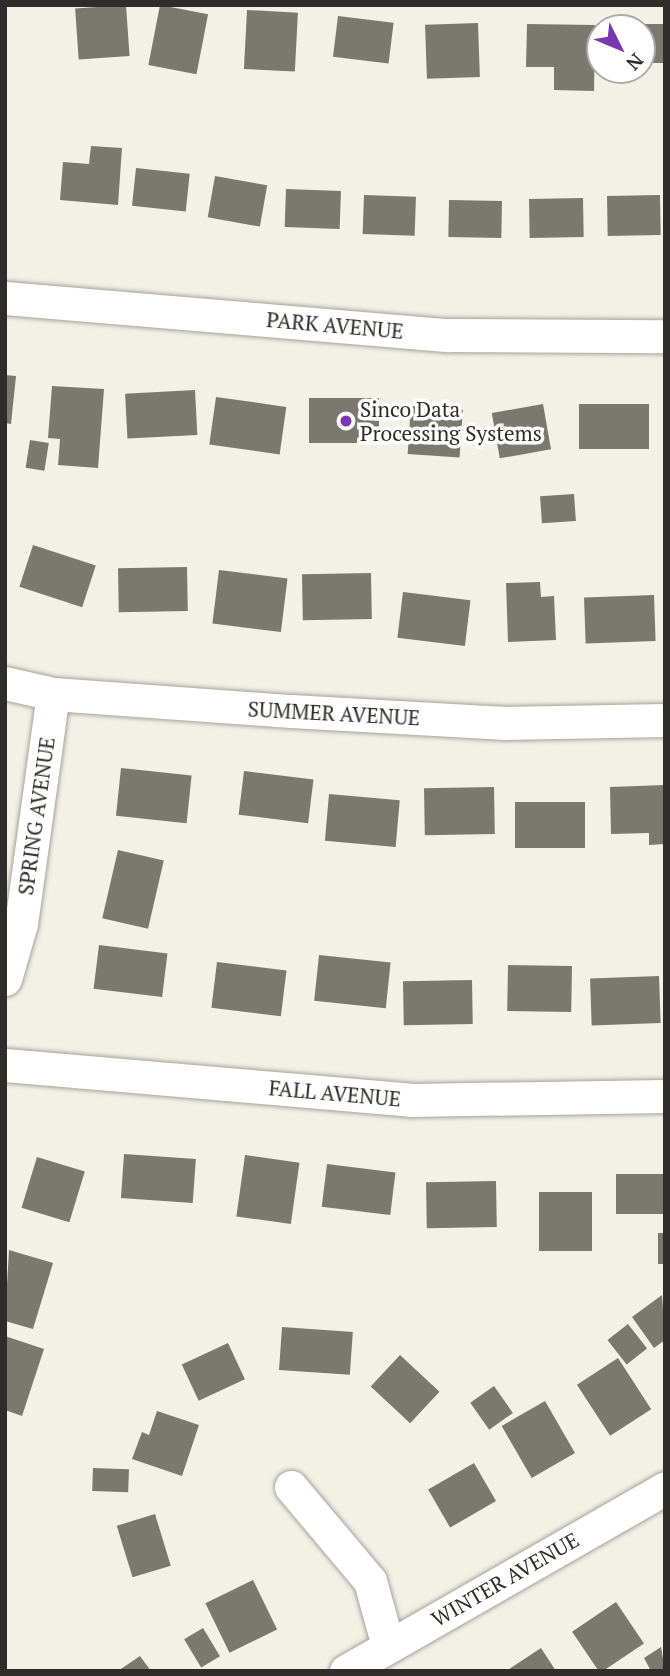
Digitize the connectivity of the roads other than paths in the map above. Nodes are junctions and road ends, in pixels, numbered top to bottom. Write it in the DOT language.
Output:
graph roads {
  1 [pos="5,298"];
  2 [pos="665,336"];
  3 [pos="5,683"];
  4 [pos="53,694"];
  5 [pos="665,720"];
  6 [pos="5,979"];
  7 [pos="5,1065"];
  8 [pos="665,1096"];
  9 [pos="291,1487"];
  10 [pos="665,1488"];
  11 [pos="388,1646"];
  12 [pos="346,1671"];
  1 -- 2 [label="street, PARK AVENUE"];
  3 -- 4 [label="street, SUMMER AVENUE"];
  4 -- 5 [label="street, SUMMER AVENUE"];
  4 -- 6 [label="street, SPRING AVENUE"];
  7 -- 8 [label="street, FALL AVENUE"];
  9 -- 11 [label="street"];
  10 -- 11 [label="street, WINTER AVENUE"];
  11 -- 12 [label="street, WINTER AVENUE"];
}
